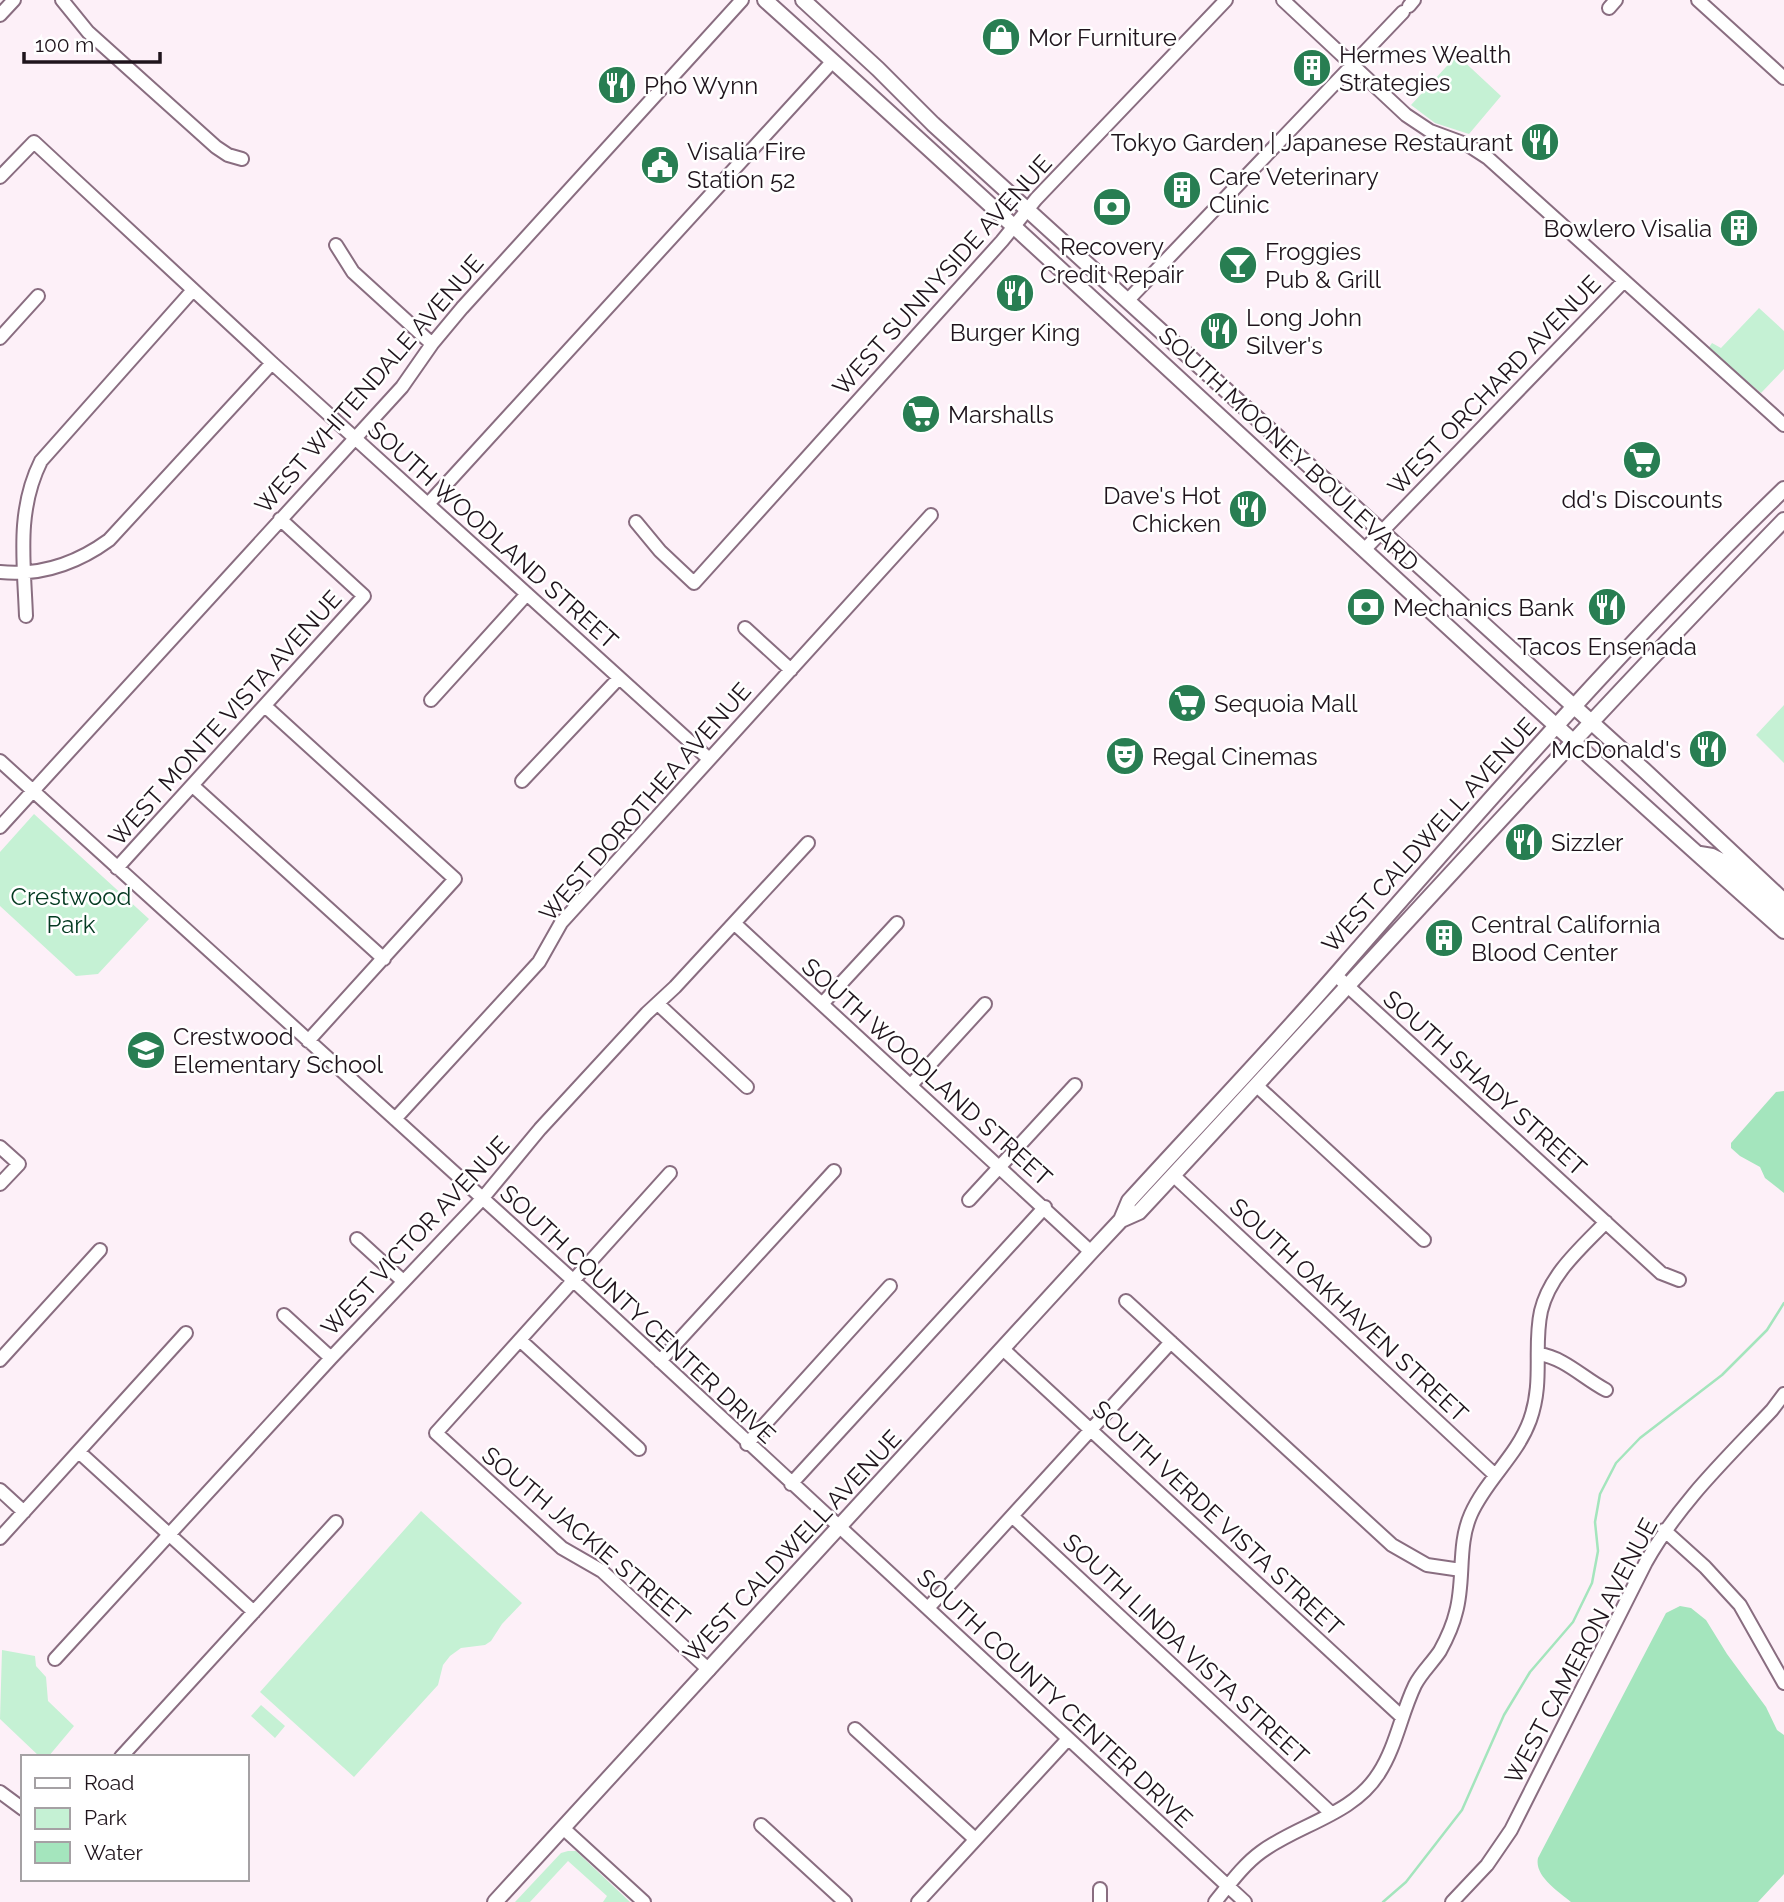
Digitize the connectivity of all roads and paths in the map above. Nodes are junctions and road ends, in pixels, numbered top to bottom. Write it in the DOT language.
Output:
graph roads {
  1 [pos="14,0"];
  2 [pos="62,0"];
  3 [pos="742,0"];
  4 [pos="765,0"];
  5 [pos="803,0"];
  6 [pos="1226,0"];
  7 [pos="1283,0"];
  8 [pos="1698,0"];
  9 [pos="1409,6"];
  10 [pos="0,15"];
  11 [pos="832,62"];
  12 [pos="1353,65"];
  13 [pos="1784,78"];
  14 [pos="242,159"];
  15 [pos="0,177"];
  16 [pos="1027,209"];
  17 [pos="1014,226"];
  18 [pos="336,246"];
  19 [pos="1624,281"];
  20 [pos="193,289"];
  21 [pos="38,296"];
  22 [pos="1128,300"];
  23 [pos="0,338"];
  24 [pos="432,344"];
  25 [pos="272,363"];
  26 [pos="1784,425"];
  27 [pos="355,437"];
  28 [pos="1784,489"];
  29 [pos="429,503"];
  30 [pos="931,515"];
  31 [pos="280,519"];
  32 [pos="1784,520"];
  33 [pos="636,522"];
  34 [pos="1381,532"];
  35 [pos="1365,549"];
  36 [pos="0,572"];
  37 [pos="24,573"];
  38 [pos="527,594"];
  39 [pos="26,616"];
  40 [pos="745,628"];
  41 [pos="791,670"];
  42 [pos="618,678"];
  43 [pos="432,700"];
  44 [pos="265,706"];
  45 [pos="1573,707"];
  46 [pos="1590,722"];
  47 [pos="1556,726"];
  48 [pos="1573,741"];
  49 [pos="709,759"];
  50 [pos="0,761"];
  51 [pos="522,780"];
  52 [pos="193,786"];
  53 [pos="34,791"];
  54 [pos="0,827"];
  55 [pos="808,843"];
  56 [pos="1697,853"];
  57 [pos="117,868"];
  58 [pos="1784,901"];
  59 [pos="1784,917"];
  60 [pos="734,923"];
  61 [pos="897,923"];
  62 [pos="1784,931"];
  63 [pos="384,959"];
  64 [pos="1336,975"];
  65 [pos="1349,987"];
  66 [pos="657,1004"];
  67 [pos="822,1004"];
  68 [pos="985,1004"];
  69 [pos="308,1041"];
  70 [pos="911,1085"];
  71 [pos="1075,1085"];
  72 [pos="1257,1086"];
  73 [pos="747,1087"];
  74 [pos="1228,1092"];
  75 [pos="395,1119"];
  76 [pos="0,1147"];
  77 [pos="1000,1167"];
  78 [pos="834,1171"];
  79 [pos="670,1173"];
  80 [pos="1173,1175"];
  81 [pos="0,1184"];
  82 [pos="481,1199"];
  83 [pos="969,1200"];
  84 [pos="1045,1207"];
  85 [pos="1121,1220"];
  86 [pos="1606,1222"];
  87 [pos="357,1239"];
  88 [pos="1424,1240"];
  89 [pos="100,1250"];
  90 [pos="1091,1252"];
  91 [pos="403,1280"];
  92 [pos="1679,1280"];
  93 [pos="575,1282"];
  94 [pos="890,1286"];
  95 [pos="1126,1301"];
  96 [pos="284,1315"];
  97 [pos="186,1333"];
  98 [pos="521,1341"];
  99 [pos="1171,1342"];
  100 [pos="1004,1350"];
  101 [pos="1539,1354"];
  102 [pos="331,1358"];
  103 [pos="0,1360"];
  104 [pos="660,1362"];
  105 [pos="1606,1390"];
  106 [pos="1784,1394"];
  107 [pos="1091,1429"];
  108 [pos="747,1444"];
  109 [pos="639,1449"];
  110 [pos="79,1451"];
  111 [pos="1496,1475"];
  112 [pos="791,1484"];
  113 [pos="0,1490"];
  114 [pos="24,1512"];
  115 [pos="1012,1516"];
  116 [pos="336,1522"];
  117 [pos="839,1528"];
  118 [pos="1664,1530"];
  119 [pos="169,1534"];
  120 [pos="0,1538"];
  121 [pos="1461,1570"];
  122 [pos="928,1608"];
  123 [pos="254,1612"];
  124 [pos="55,1659"];
  125 [pos="709,1670"];
  126 [pos="1784,1683"];
  127 [pos="1402,1717"];
  128 [pos="855,1729"];
  129 [pos="1068,1739"];
  130 [pos="123,1755"];
  131 [pos="0,1792"];
  132 [pos="21,1808"];
  133 [pos="1331,1813"];
  134 [pos="761,1825"];
  135 [pos="563,1828"];
  136 [pos="975,1839"];
  137 [pos="1228,1886"];
  138 [pos="495,1902"];
  139 [pos="644,1902"];
  140 [pos="845,1902"];
  141 [pos="918,1902"];
  142 [pos="1215,1902"];
  143 [pos="1245,1902"];
  144 [pos="1452,1902"];
  1 -- 10 [label="street"];
  2 -- 14 [label="street"];
  3 -- 24 [label="street, WEST WHITENDALE AVENUE"];
  4 -- 11 [label="main road, SOUTH MOONEY BOULEVARD"];
  5 -- 16 [label="main road, SOUTH MOONEY BOULEVARD"];
  6 -- 16 [label="street, WEST SUNNYSIDE AVENUE"];
  7 -- 12 [label="street"];
  8 -- 13 [label="street"];
  9 -- 12 [label="street"];
  11 -- 17 [label="main road, SOUTH MOONEY BOULEVARD"];
  11 -- 29 [label="street"];
  12 -- 19 [label="street"];
  12 -- 22 [label="street"];
  15 -- 20 [label="street, SOUTH WOODLAND STREET"];
  16 -- 17 [label="street, WEST SUNNYSIDE AVENUE"];
  16 -- 22 [label="main road, SOUTH MOONEY BOULEVARD"];
  17 -- 33 [label="street, WEST SUNNYSIDE AVENUE"];
  17 -- 35 [label="main road, SOUTH MOONEY BOULEVARD"];
  18 -- 24 [label="street"];
  19 -- 26 [label="street"];
  19 -- 34 [label="street, WEST ORCHARD AVENUE"];
  20 -- 25 [label="street, SOUTH WOODLAND STREET"];
  20 -- 37 [label="street"];
  21 -- 23 [label="street"];
  22 -- 34 [label="main road, SOUTH MOONEY BOULEVARD"];
  24 -- 27 [label="street, WEST WHITENDALE AVENUE"];
  25 -- 27 [label="street, SOUTH WOODLAND STREET"];
  25 -- 37 [label="street"];
  27 -- 29 [label="street, SOUTH WOODLAND STREET"];
  27 -- 31 [label="street, WEST WHITENDALE AVENUE"];
  28 -- 45 [label="main road, WEST CALDWELL AVENUE"];
  29 -- 38 [label="street, SOUTH WOODLAND STREET"];
  30 -- 41 [label="street, WEST DOROTHEA AVENUE"];
  31 -- 44 [label="street, WEST MONTE VISTA AVENUE"];
  31 -- 53 [label="street, WEST WHITENDALE AVENUE"];
  32 -- 46 [label="main road, WEST CALDWELL AVENUE"];
  34 -- 35 [label="street, WEST ORCHARD AVENUE"];
  34 -- 45 [label="main road, SOUTH MOONEY BOULEVARD"];
  35 -- 47 [label="main road, SOUTH MOONEY BOULEVARD"];
  36 -- 37 [label="street"];
  37 -- 39 [label="street"];
  38 -- 42 [label="street, SOUTH WOODLAND STREET"];
  38 -- 43 [label="street"];
  40 -- 41 [label="street"];
  41 -- 49 [label="street, WEST DOROTHEA AVENUE"];
  42 -- 49 [label="street, SOUTH WOODLAND STREET"];
  42 -- 51 [label="street"];
  44 -- 52 [label="street, WEST MONTE VISTA AVENUE"];
  44 -- 63 [label="street"];
  45 -- 46 [label="main road, SOUTH MOONEY BOULEVARD"];
  45 -- 47 [label="main road, WEST CALDWELL AVENUE"];
  46 -- 48 [label="main road, WEST CALDWELL AVENUE"];
  46 -- 58 [label="main road, SOUTH MOONEY BOULEVARD"];
  47 -- 48 [label="main road, SOUTH MOONEY BOULEVARD"];
  47 -- 64 [label="main road, WEST CALDWELL AVENUE"];
  48 -- 56 [label="main road, SOUTH MOONEY BOULEVARD"];
  48 -- 65 [label="main road, WEST CALDWELL AVENUE"];
  49 -- 75 [label="street, WEST DOROTHEA AVENUE"];
  50 -- 53 [label="street, SOUTH COUNTY CENTER DRIVE"];
  52 -- 57 [label="street, WEST MONTE VISTA AVENUE"];
  52 -- 63 [label="street"];
  53 -- 54 [label="street, WEST WHITENDALE AVENUE"];
  53 -- 57 [label="street, SOUTH COUNTY CENTER DRIVE"];
  55 -- 60 [label="street, WEST VICTOR AVENUE"];
  56 -- 59 [label="main road"];
  56 -- 62 [label="main road, SOUTH MOONEY BOULEVARD"];
  57 -- 69 [label="street, SOUTH COUNTY CENTER DRIVE"];
  60 -- 66 [label="street, WEST VICTOR AVENUE"];
  60 -- 67 [label="street, SOUTH WOODLAND STREET"];
  61 -- 67 [label="street"];
  63 -- 69 [label="street"];
  64 -- 65 [label="street, SOUTH SHADY STREET"];
  64 -- 74 [label="main road, WEST CALDWELL AVENUE"];
  65 -- 72 [label="main road, WEST CALDWELL AVENUE"];
  65 -- 86 [label="street, SOUTH SHADY STREET"];
  66 -- 73 [label="street"];
  66 -- 82 [label="street, WEST VICTOR AVENUE"];
  67 -- 70 [label="street, SOUTH WOODLAND STREET"];
  68 -- 70 [label="street"];
  69 -- 75 [label="street, SOUTH COUNTY CENTER DRIVE"];
  70 -- 77 [label="street, SOUTH WOODLAND STREET"];
  71 -- 77 [label="street"];
  72 -- 80 [label="main road, WEST CALDWELL AVENUE"];
  72 -- 88 [label="street"];
  74 -- 80 [label="main road"];
  74 -- 85 [label="main road, WEST CALDWELL AVENUE"];
  75 -- 82 [label="street, SOUTH COUNTY CENTER DRIVE"];
  76 -- 81 [label="street"];
  77 -- 83 [label="street"];
  77 -- 84 [label="street, SOUTH WOODLAND STREET"];
  78 -- 104 [label="street"];
  79 -- 93 [label="street"];
  80 -- 85 [label="main road, WEST CALDWELL AVENUE"];
  80 -- 111 [label="street, SOUTH OAKHAVEN STREET"];
  82 -- 91 [label="street, WEST VICTOR AVENUE"];
  82 -- 93 [label="street, SOUTH COUNTY CENTER DRIVE"];
  84 -- 90 [label="street, SOUTH WOODLAND STREET"];
  84 -- 112 [label="street"];
  85 -- 90 [label="main road, WEST CALDWELL AVENUE"];
  86 -- 92 [label="street, SOUTH SHADY STREET"];
  86 -- 101 [label="street"];
  87 -- 91 [label="street"];
  89 -- 103 [label="street"];
  90 -- 100 [label="main road, WEST CALDWELL AVENUE"];
  91 -- 102 [label="street, WEST VICTOR AVENUE"];
  93 -- 98 [label="street"];
  93 -- 104 [label="street, SOUTH COUNTY CENTER DRIVE"];
  94 -- 108 [label="street"];
  95 -- 99 [label="street"];
  96 -- 102 [label="street"];
  97 -- 110 [label="street"];
  98 -- 109 [label="street"];
  98 -- 125 [label="street, SOUTH JACKIE STREET"];
  99 -- 107 [label="street"];
  99 -- 121 [label="street"];
  100 -- 107 [label="street, SOUTH VERDE VISTA STREET"];
  100 -- 117 [label="main road, WEST CALDWELL AVENUE"];
  101 -- 105 [label="street"];
  101 -- 111 [label="street"];
  102 -- 119 [label="street, WEST VICTOR AVENUE"];
  104 -- 108 [label="street, SOUTH COUNTY CENTER DRIVE"];
  106 -- 118 [label="street, WEST CAMERON AVENUE"];
  107 -- 115 [label="street"];
  107 -- 127 [label="street, SOUTH VERDE VISTA STREET"];
  108 -- 112 [label="street, SOUTH COUNTY CENTER DRIVE"];
  110 -- 114 [label="street"];
  110 -- 119 [label="street"];
  111 -- 121 [label="street"];
  112 -- 117 [label="street, SOUTH COUNTY CENTER DRIVE"];
  113 -- 114 [label="street"];
  114 -- 120 [label="street"];
  115 -- 122 [label="street"];
  115 -- 133 [label="street, SOUTH LINDA VISTA STREET"];
  116 -- 123 [label="street"];
  117 -- 122 [label="street, SOUTH COUNTY CENTER DRIVE"];
  117 -- 125 [label="main road, WEST CALDWELL AVENUE"];
  118 -- 126 [label="street"];
  118 -- 144 [label="street, WEST CAMERON AVENUE"];
  119 -- 123 [label="street"];
  119 -- 124 [label="street, WEST VICTOR AVENUE"];
  121 -- 127 [label="street"];
  122 -- 129 [label="street, SOUTH COUNTY CENTER DRIVE"];
  123 -- 130 [label="street"];
  125 -- 135 [label="main road, WEST CALDWELL AVENUE"];
  127 -- 133 [label="street"];
  128 -- 136 [label="street"];
  129 -- 136 [label="street"];
  129 -- 137 [label="street, SOUTH COUNTY CENTER DRIVE"];
  131 -- 132 [label="street"];
  133 -- 137 [label="street"];
  134 -- 140 [label="street"];
  135 -- 138 [label="main road, WEST CALDWELL AVENUE"];
  135 -- 139 [label="street"];
  136 -- 141 [label="street"];
  137 -- 142 [label="street"];
  137 -- 143 [label="street, SOUTH COUNTY CENTER DRIVE"];
}
